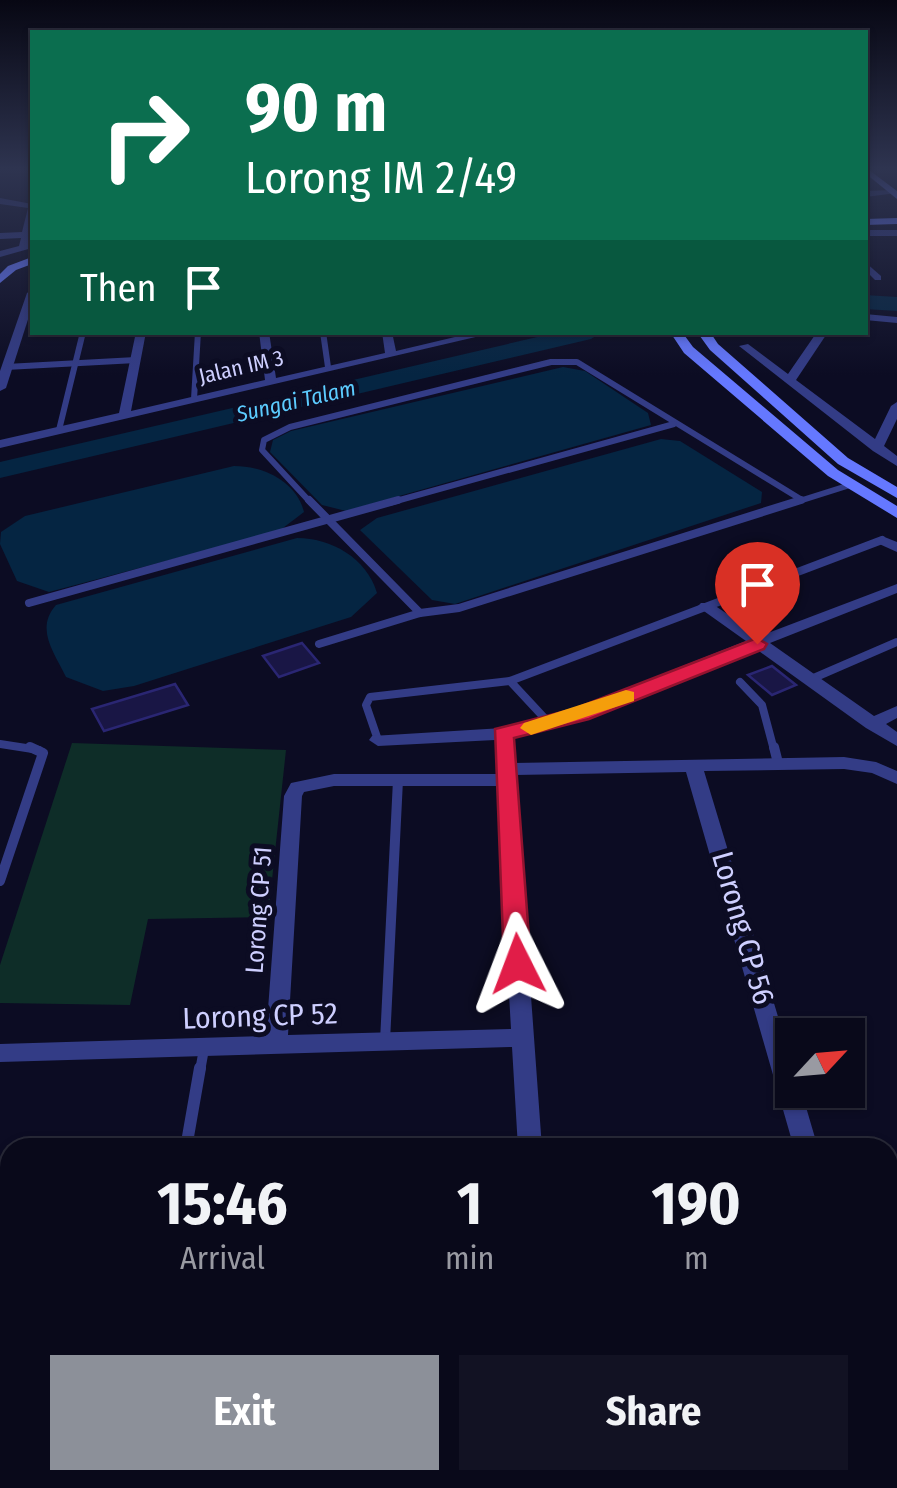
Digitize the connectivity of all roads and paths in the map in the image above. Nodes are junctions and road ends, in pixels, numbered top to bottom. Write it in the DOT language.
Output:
graph roads {
  1 [pos="1,236"];
  2 [pos="29,248"];
  3 [pos="0,254"];
  4 [pos="0,264"];
  5 [pos="868,267"];
  6 [pos="878,278"];
  7 [pos="0,280"];
  8 [pos="30,310"];
  9 [pos="868,317"];
  10 [pos="897,320"];
  11 [pos="82,335"];
  12 [pos="140,335"];
  13 [pos="198,335"];
  14 [pos="264,335"];
  15 [pos="324,335"];
  16 [pos="388,335"];
  17 [pos="678,335"];
  18 [pos="705,335"];
  19 [pos="821,335"];
  20 [pos="454,336"];
  21 [pos="744,346"];
  22 [pos="392,353"];
  23 [pos="136,360"];
  24 [pos="73,363"];
  25 [pos="6,367"];
  26 [pos="328,367"];
  27 [pos="271,380"];
  28 [pos="790,380"];
  29 [pos="0,388"];
  30 [pos="194,399"];
  31 [pos="897,406"];
  32 [pos="124,416"];
  33 [pos="674,424"];
  34 [pos="59,430"];
  35 [pos="0,444"];
  36 [pos="876,448"];
  37 [pos="897,462"];
  38 [pos="850,485"];
  39 [pos="897,493"];
  40 [pos="802,500"];
  41 [pos="897,513"];
  42 [pos="328,520"];
  43 [pos="882,540"];
  44 [pos="897,548"];
  45 [pos="897,588"];
  46 [pos="29,603"];
  47 [pos="706,606"];
  48 [pos="420,613"];
  49 [pos="897,642"];
  50 [pos="320,644"];
  51 [pos="757,644"];
  52 [pos="808,680"];
  53 [pos="510,681"];
  54 [pos="740,682"];
  55 [pos="897,712"];
  56 [pos="550,724"];
  57 [pos="872,724"];
  58 [pos="503,734"];
  59 [pos="378,740"];
  60 [pos="897,740"];
  61 [pos="0,744"];
  62 [pos="778,764"];
  63 [pos="694,768"];
  64 [pos="507,775"];
  65 [pos="897,778"];
  66 [pos="398,780"];
  67 [pos="0,881"];
  68 [pos="522,1038"];
  69 [pos="385,1040"];
  70 [pos="276,1046"];
  71 [pos="204,1049"];
  72 [pos="0,1054"];
  73 [pos="188,1138"];
  74 [pos="529,1138"];
  75 [pos="803,1138"];
  1 -- 2 [label="street"];
  2 -- 3 [label="street"];
  2 -- 4 [label="street"];
  2 -- 7 [label="street"];
  5 -- 6 [label="street"];
  8 -- 25 [label="street"];
  9 -- 10 [label="street"];
  11 -- 24 [label="lane"];
  12 -- 23 [label="street"];
  13 -- 30 [label="lane"];
  14 -- 27 [label="street"];
  15 -- 26 [label="lane"];
  16 -- 22 [label="street"];
  17 -- 38 [label="street"];
  18 -- 39 [label="street"];
  19 -- 28 [label="street"];
  20 -- 22 [label="street, Jalan IM 3"];
  21 -- 28 [label="street"];
  22 -- 26 [label="street, Jalan IM 3"];
  23 -- 24 [label="lane"];
  23 -- 32 [label="street"];
  24 -- 25 [label="lane"];
  24 -- 34 [label="lane"];
  25 -- 29 [label="street"];
  26 -- 27 [label="street, Jalan IM 3"];
  27 -- 30 [label="street, Jalan IM 3"];
  28 -- 36 [label="street"];
  30 -- 32 [label="street, Jalan IM 3"];
  31 -- 36 [label="street"];
  32 -- 34 [label="street, Jalan IM 3"];
  33 -- 40 [label="lane"];
  33 -- 42 [label="lane"];
  33 -- 42 [label="lane"];
  34 -- 35 [label="street, Jalan IM 3"];
  36 -- 37 [label="street"];
  38 -- 40 [label="lane"];
  38 -- 41 [label="street"];
  40 -- 48 [label="lane"];
  42 -- 46 [label="lane"];
  42 -- 48 [label="lane"];
  43 -- 44 [label="street"];
  43 -- 47 [label="lane"];
  45 -- 51 [label="street"];
  47 -- 51 [label="street"];
  47 -- 53 [label="lane"];
  48 -- 50 [label="lane"];
  49 -- 52 [label="lane"];
  51 -- 52 [label="street"];
  51 -- 56 [label="street"];
  52 -- 57 [label="street"];
  53 -- 56 [label="lane"];
  53 -- 59 [label="lane"];
  54 -- 62 [label="lane"];
  55 -- 57 [label="street"];
  56 -- 58 [label="street"];
  57 -- 60 [label="street"];
  58 -- 59 [label="street"];
  58 -- 64 [label="street"];
  61 -- 67 [label="lane"];
  62 -- 63 [label="street"];
  62 -- 65 [label="street"];
  63 -- 64 [label="street"];
  63 -- 75 [label="street, Lorong CP 56"];
  64 -- 66 [label="street"];
  64 -- 68 [label="street"];
  66 -- 69 [label="lane"];
  66 -- 70 [label="street, Lorong CP 51"];
  68 -- 69 [label="street, Lorong CP 52"];
  68 -- 74 [label="street"];
  69 -- 70 [label="street, Lorong CP 52"];
  70 -- 71 [label="street, Lorong CP 52"];
  71 -- 72 [label="street, Lorong CP 52"];
  71 -- 73 [label="lane"];
}
